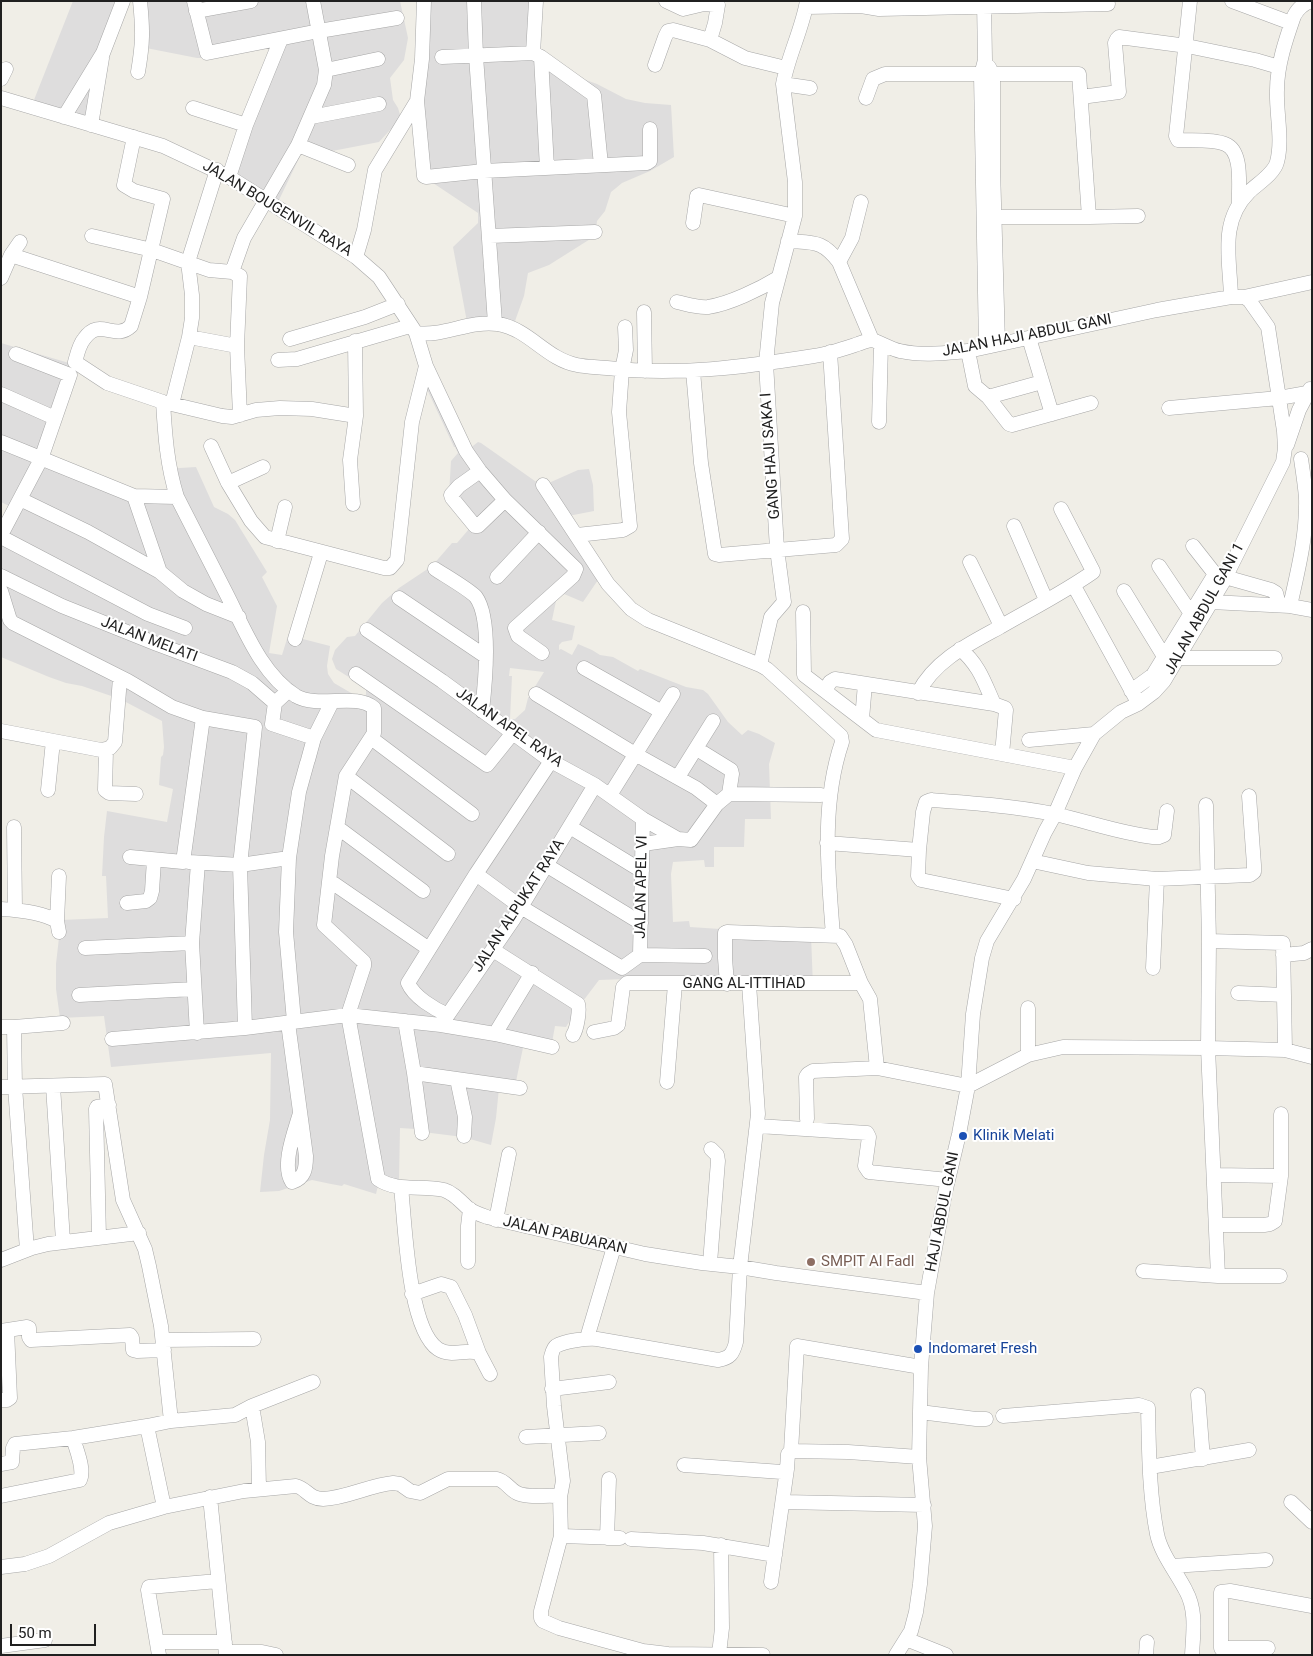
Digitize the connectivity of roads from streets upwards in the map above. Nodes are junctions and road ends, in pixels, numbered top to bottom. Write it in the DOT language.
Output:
graph roads {
  1 [pos="123,1"];
  2 [pos="140,1"];
  3 [pos="251,1"];
  4 [pos="313,1"];
  5 [pos="424,1"];
  6 [pos="474,1"];
  7 [pos="536,1"];
  8 [pos="666,1"];
  9 [pos="1190,1"];
  10 [pos="1232,1"];
  11 [pos="1311,1"];
  12 [pos="807,4"];
  13 [pos="861,4"];
  14 [pos="984,4"];
  15 [pos="1108,4"];
  16 [pos="1250,5"];
  17 [pos="195,6"];
  18 [pos="397,18"];
  19 [pos="1292,23"];
  20 [pos="319,31"];
  21 [pos="281,39"];
  22 [pos="710,40"];
  23 [pos="1187,46"];
  24 [pos="103,52"];
  25 [pos="537,55"];
  26 [pos="476,56"];
  27 [pos="442,57"];
  28 [pos="378,59"];
  29 [pos="656,65"];
  30 [pos="1279,67"];
  31 [pos="786,68"];
  32 [pos="326,70"];
  33 [pos="138,72"];
  34 [pos="987,75"];
  35 [pos="783,84"];
  36 [pos="810,88"];
  37 [pos="1081,97"];
  38 [pos="1,98"];
  39 [pos="866,98"];
  40 [pos="417,101"];
  41 [pos="379,104"];
  42 [pos="193,108"];
  43 [pos="64,117"];
  44 [pos="311,117"];
  45 [pos="91,125"];
  46 [pos="246,125"];
  47 [pos="650,129"];
  48 [pos="134,137"];
  49 [pos="298,145"];
  50 [pos="348,165"];
  51 [pos="601,165"];
  52 [pos="547,168"];
  53 [pos="484,171"];
  54 [pos="223,174"];
  55 [pos="265,200"];
  56 [pos="861,202"];
  57 [pos="1239,205"];
  58 [pos="795,216"];
  59 [pos="1089,216"];
  60 [pos="1138,216"];
  61 [pos="990,217"];
  62 [pos="693,224"];
  63 [pos="595,232"];
  64 [pos="92,236"];
  65 [pos="490,236"];
  66 [pos="788,241"];
  67 [pos="20,242"];
  68 [pos="152,250"];
  69 [pos="11,255"];
  70 [pos="356,257"];
  71 [pos="188,262"];
  72 [pos="839,262"];
  73 [pos="232,272"];
  74 [pos="1,278"];
  75 [pos="778,278"];
  76 [pos="1312,282"];
  77 [pos="140,297"];
  78 [pos="1237,297"];
  79 [pos="676,302"];
  80 [pos="398,304"];
  81 [pos="644,312"];
  82 [pos="495,323"];
  83 [pos="624,327"];
  84 [pos="413,329"];
  85 [pos="189,337"];
  86 [pos="1030,338"];
  87 [pos="290,339"];
  88 [pos="355,341"];
  89 [pos="876,342"];
  90 [pos="992,345"];
  91 [pos="237,346"];
  92 [pos="968,351"];
  93 [pos="830,352"];
  94 [pos="16,354"];
  95 [pos="278,360"];
  96 [pos="766,363"];
  97 [pos="426,366"];
  98 [pos="622,370"];
  99 [pos="645,371"];
  100 [pos="692,371"];
  101 [pos="1042,382"];
  102 [pos="1309,390"];
  103 [pos="1,394"];
  104 [pos="988,397"];
  105 [pos="1279,398"];
  106 [pos="167,403"];
  107 [pos="1091,403"];
  108 [pos="1169,408"];
  109 [pos="1052,414"];
  110 [pos="240,415"];
  111 [pos="356,416"];
  112 [pos="55,418"];
  113 [pos="879,422"];
  114 [pos="1,442"];
  115 [pos="211,446"];
  116 [pos="1284,453"];
  117 [pos="41,458"];
  118 [pos="1306,461"];
  119 [pos="263,468"];
  120 [pos="480,471"];
  121 [pos="228,483"];
  122 [pos="543,485"];
  123 [pos="134,496"];
  124 [pos="177,497"];
  125 [pos="20,499"];
  126 [pos="505,500"];
  127 [pos="352,504"];
  128 [pos="285,507"];
  129 [pos="1061,509"];
  130 [pos="1014,526"];
  131 [pos="539,532"];
  132 [pos="577,535"];
  133 [pos="1,536"];
  134 [pos="277,541"];
  135 [pos="1193,546"];
  136 [pos="777,549"];
  137 [pos="321,553"];
  138 [pos="1306,560"];
  139 [pos="970,562"];
  140 [pos="1160,566"];
  141 [pos="435,569"];
  142 [pos="160,572"];
  143 [pos="1,576"];
  144 [pos="497,577"];
  145 [pos="1225,577"];
  146 [pos="1074,586"];
  147 [pos="1,591"];
  148 [pos="1124,591"];
  149 [pos="399,598"];
  150 [pos="1046,600"];
  151 [pos="1211,602"];
  152 [pos="1285,606"];
  153 [pos="1312,610"];
  154 [pos="804,612"];
  155 [pos="1190,612"];
  156 [pos="239,617"];
  157 [pos="1001,626"];
  158 [pos="185,628"];
  159 [pos="367,630"];
  160 [pos="295,639"];
  161 [pos="960,649"];
  162 [pos="542,653"];
  163 [pos="485,656"];
  164 [pos="1172,658"];
  165 [pos="1275,658"];
  166 [pos="760,665"];
  167 [pos="584,668"];
  168 [pos="356,674"];
  169 [pos="120,678"];
  170 [pos="865,684"];
  171 [pos="288,691"];
  172 [pos="825,691"];
  173 [pos="1131,691"];
  174 [pos="384,692"];
  175 [pos="918,693"];
  176 [pos="536,694"];
  177 [pos="673,694"];
  178 [pos="332,702"];
  179 [pos="276,703"];
  180 [pos="994,704"];
  181 [pos="1138,704"];
  182 [pos="369,705"];
  183 [pos="482,711"];
  184 [pos="662,712"];
  185 [pos="203,718"];
  186 [pos="862,719"];
  187 [pos="713,721"];
  188 [pos="1,731"];
  189 [pos="512,734"];
  190 [pos="1094,734"];
  191 [pos="314,738"];
  192 [pos="371,738"];
  193 [pos="1029,740"];
  194 [pos="53,741"];
  195 [pos="697,749"];
  196 [pos="106,750"];
  197 [pos="635,754"];
  198 [pos="1002,754"];
  199 [pos="551,761"];
  200 [pos="1075,768"];
  201 [pos="346,776"];
  202 [pos="678,777"];
  203 [pos="595,785"];
  204 [pos="48,790"];
  205 [pos="136,794"];
  206 [pos="729,794"];
  207 [pos="610,795"];
  208 [pos="821,795"];
  209 [pos="1249,796"];
  210 [pos="717,804"];
  211 [pos="1206,805"];
  212 [pos="1167,811"];
  213 [pos="472,814"];
  214 [pos="1055,814"];
  215 [pos="643,819"];
  216 [pos="14,827"];
  217 [pos="337,827"];
  218 [pos="570,827"];
  219 [pos="678,839"];
  220 [pos="827,843"];
  221 [pos="643,844"];
  222 [pos="919,850"];
  223 [pos="448,854"];
  224 [pos="130,857"];
  225 [pos="289,858"];
  226 [pos="154,860"];
  227 [pos="1032,861"];
  228 [pos="183,862"];
  229 [pos="198,862"];
  230 [pos="240,865"];
  231 [pos="546,865"];
  232 [pos="642,871"];
  233 [pos="476,874"];
  234 [pos="59,876"];
  235 [pos="1208,878"];
  236 [pos="1157,879"];
  237 [pos="330,881"];
  238 [pos="423,891"];
  239 [pos="1014,899"];
  240 [pos="127,903"];
  241 [pos="521,907"];
  242 [pos="8,909"];
  243 [pos="641,923"];
  244 [pos="833,935"];
  245 [pos="1209,941"];
  246 [pos="192,943"];
  247 [pos="85,948"];
  248 [pos="430,949"];
  249 [pos="1312,949"];
  250 [pos="493,950"];
  251 [pos="640,955"];
  252 [pos="1283,955"];
  253 [pos="704,956"];
  254 [pos="1153,968"];
  255 [pos="532,974"];
  256 [pos="861,983"];
  257 [pos="675,984"];
  258 [pos="727,984"];
  259 [pos="749,984"];
  260 [pos="194,989"];
  261 [pos="1238,993"];
  262 [pos="79,995"];
  263 [pos="1284,995"];
  264 [pos="1028,1008"];
  265 [pos="348,1015"];
  266 [pos="444,1020"];
  267 [pos="405,1021"];
  268 [pos="291,1022"];
  269 [pos="63,1023"];
  270 [pos="8,1027"];
  271 [pos="244,1028"];
  272 [pos="197,1032"];
  273 [pos="594,1032"];
  274 [pos="495,1034"];
  275 [pos="573,1035"];
  276 [pos="112,1039"];
  277 [pos="552,1047"];
  278 [pos="1208,1048"];
  279 [pos="1285,1050"];
  280 [pos="1028,1055"];
  281 [pos="1312,1057"];
  282 [pos="877,1068"];
  283 [pos="414,1072"];
  284 [pos="457,1079"];
  285 [pos="668,1082"];
  286 [pos="53,1086"];
  287 [pos="968,1086"];
  288 [pos="8,1087"];
  289 [pos="520,1088"];
  290 [pos="109,1105"];
  291 [pos="300,1113"];
  292 [pos="1281,1114"];
  293 [pos="807,1119"];
  294 [pos="758,1126"];
  295 [pos="422,1133"];
  296 [pos="464,1136"];
  297 [pos="711,1149"];
  298 [pos="509,1154"];
  299 [pos="1214,1175"];
  300 [pos="1281,1176"];
  301 [pos="948,1180"];
  302 [pos="402,1187"];
  303 [pos="470,1209"];
  304 [pos="496,1220"];
  305 [pos="1216,1225"];
  306 [pos="139,1233"];
  307 [pos="99,1238"];
  308 [pos="62,1241"];
  309 [pos="614,1247"];
  310 [pos="27,1250"];
  311 [pos="1,1260"];
  312 [pos="468,1262"];
  313 [pos="710,1264"];
  314 [pos="740,1266"];
  315 [pos="1143,1272"];
  316 [pos="1218,1276"];
  317 [pos="1280,1276"];
  318 [pos="412,1294"];
  319 [pos="927,1294"];
  320 [pos="4,1330"];
  321 [pos="587,1338"];
  322 [pos="254,1339"];
  323 [pos="163,1345"];
  324 [pos="479,1353"];
  325 [pos="921,1367"];
  326 [pos="490,1374"];
  327 [pos="313,1382"];
  328 [pos="609,1382"];
  329 [pos="552,1389"];
  330 [pos="1198,1395"];
  331 [pos="1,1400"];
  332 [pos="252,1406"];
  333 [pos="920,1412"];
  334 [pos="1003,1416"];
  335 [pos="986,1419"];
  336 [pos="171,1421"];
  337 [pos="147,1426"];
  338 [pos="599,1433"];
  339 [pos="557,1436"];
  340 [pos="526,1437"];
  341 [pos="73,1438"];
  342 [pos="1249,1450"];
  343 [pos="791,1451"];
  344 [pos="920,1457"];
  345 [pos="1202,1459"];
  346 [pos="1,1464"];
  347 [pos="684,1465"];
  348 [pos="1150,1467"];
  349 [pos="787,1469"];
  350 [pos="608,1479"];
  351 [pos="259,1489"];
  352 [pos="1,1496"];
  353 [pos="210,1497"];
  354 [pos="560,1497"];
  355 [pos="784,1502"];
  356 [pos="1291,1502"];
  357 [pos="924,1505"];
  358 [pos="164,1507"];
  359 [pos="1312,1522"];
  360 [pos="561,1536"];
  361 [pos="619,1538"];
  362 [pos="721,1545"];
  363 [pos="776,1555"];
  364 [pos="1266,1560"];
  365 [pos="1172,1566"];
  366 [pos="1,1567"];
  367 [pos="218,1581"];
  368 [pos="772,1582"];
  369 [pos="1312,1606"];
  370 [pos="906,1638"];
  371 [pos="45,1640"];
  372 [pos="1,1646"];
  373 [pos="607,1648"];
  374 [pos="1268,1648"];
  375 [pos="158,1649"];
  376 [pos="226,1650"];
  377 [pos="1223,1651"];
  378 [pos="643,1653"];
  379 [pos="719,1654"];
  380 [pos="746,1654"];
  381 [pos="276,1655"];
  382 [pos="763,1655"];
  383 [pos="896,1655"];
  384 [pos="946,1655"];
  385 [pos="1192,1655"];
  1 -- 24 [label="street"];
  2 -- 33 [label="street"];
  3 -- 17 [label="street"];
  4 -- 20 [label="street"];
  5 -- 40 [label="street"];
  6 -- 26 [label="street"];
  7 -- 25 [label="street"];
  8 -- 22 [label="street"];
  9 -- 23 [label="street"];
  10 -- 16 [label="street"];
  11 -- 19 [label="street"];
  12 -- 13 [label="street"];
  12 -- 31 [label="street, GANG HAJI SAKA I"];
  13 -- 14 [label="street"];
  14 -- 15 [label="street"];
  14 -- 34 [label="street"];
  16 -- 19 [label="street"];
  17 -- 21 [label="street"];
  18 -- 20 [label="street"];
  19 -- 30 [label="street"];
  20 -- 21 [label="street"];
  20 -- 32 [label="street"];
  21 -- 46 [label="street"];
  22 -- 29 [label="street"];
  22 -- 31 [label="street"];
  23 -- 30 [label="street"];
  23 -- 37 [label="street"];
  23 -- 57 [label="street"];
  24 -- 43 [label="street"];
  24 -- 45 [label="street"];
  25 -- 26 [label="street"];
  25 -- 51 [label="street"];
  25 -- 52 [label="street"];
  26 -- 27 [label="street"];
  26 -- 53 [label="street"];
  28 -- 32 [label="street"];
  30 -- 57 [label="street"];
  31 -- 35 [label="street, GANG HAJI SAKA I"];
  32 -- 44 [label="street"];
  34 -- 37 [label="street"];
  34 -- 39 [label="street"];
  34 -- 61 [label="street"];
  35 -- 36 [label="street"];
  35 -- 58 [label="street, GANG HAJI SAKA I"];
  37 -- 59 [label="street"];
  38 -- 43 [label="street, JALAN BOUGENVIL RAYA"];
  40 -- 53 [label="street"];
  40 -- 70 [label="street"];
  41 -- 44 [label="street"];
  42 -- 46 [label="street"];
  43 -- 45 [label="street, JALAN BOUGENVIL RAYA"];
  44 -- 49 [label="street"];
  45 -- 48 [label="street, JALAN BOUGENVIL RAYA"];
  46 -- 54 [label="street"];
  47 -- 51 [label="street"];
  48 -- 54 [label="street, JALAN BOUGENVIL RAYA"];
  48 -- 68 [label="street"];
  49 -- 50 [label="street"];
  49 -- 55 [label="street"];
  51 -- 52 [label="street"];
  52 -- 53 [label="street"];
  53 -- 65 [label="street"];
  54 -- 55 [label="street, JALAN BOUGENVIL RAYA"];
  54 -- 71 [label="street"];
  55 -- 70 [label="street, JALAN BOUGENVIL RAYA"];
  55 -- 73 [label="street"];
  56 -- 72 [label="street"];
  57 -- 78 [label="street"];
  58 -- 62 [label="street"];
  58 -- 66 [label="street, GANG HAJI SAKA I"];
  59 -- 60 [label="street"];
  59 -- 61 [label="street"];
  61 -- 90 [label="street"];
  63 -- 65 [label="street"];
  64 -- 68 [label="street"];
  65 -- 82 [label="street"];
  66 -- 72 [label="street"];
  66 -- 75 [label="street, GANG HAJI SAKA I"];
  67 -- 69 [label="street"];
  68 -- 71 [label="street"];
  68 -- 77 [label="street"];
  69 -- 74 [label="street"];
  69 -- 77 [label="street"];
  70 -- 80 [label="street, JALAN BOUGENVIL RAYA"];
  71 -- 73 [label="street"];
  71 -- 85 [label="street"];
  72 -- 89 [label="street"];
  73 -- 91 [label="street"];
  75 -- 79 [label="street"];
  75 -- 96 [label="street, GANG HAJI SAKA I"];
  76 -- 78 [label="street, JALAN HAJI ABDUL GANI"];
  77 -- 106 [label="street"];
  78 -- 86 [label="street, JALAN HAJI ABDUL GANI"];
  78 -- 105 [label="street"];
  80 -- 84 [label="street, JALAN BOUGENVIL RAYA"];
  80 -- 87 [label="street"];
  81 -- 99 [label="street"];
  82 -- 84 [label="street"];
  82 -- 98 [label="street"];
  83 -- 98 [label="street"];
  84 -- 88 [label="street"];
  84 -- 97 [label="street, JALAN BOUGENVIL RAYA"];
  85 -- 91 [label="street"];
  85 -- 106 [label="street"];
  86 -- 90 [label="street, JALAN HAJI ABDUL GANI"];
  86 -- 101 [label="street"];
  88 -- 95 [label="street"];
  88 -- 111 [label="street"];
  89 -- 92 [label="street, JALAN HAJI ABDUL GANI"];
  89 -- 93 [label="street"];
  89 -- 113 [label="street"];
  90 -- 92 [label="street, JALAN HAJI ABDUL GANI"];
  91 -- 110 [label="street"];
  92 -- 104 [label="street"];
  93 -- 96 [label="street"];
  93 -- 136 [label="street"];
  94 -- 112 [label="street"];
  96 -- 100 [label="street"];
  96 -- 136 [label="street, GANG HAJI SAKA I"];
  97 -- 120 [label="street, JALAN BOUGENVIL RAYA"];
  97 -- 137 [label="street"];
  98 -- 99 [label="street"];
  98 -- 132 [label="street"];
  99 -- 100 [label="street"];
  100 -- 136 [label="street"];
  101 -- 104 [label="street"];
  101 -- 109 [label="street"];
  102 -- 105 [label="street"];
  102 -- 116 [label="street, JALAN ABDUL GANI 1"];
  103 -- 112 [label="street"];
  104 -- 109 [label="street"];
  105 -- 108 [label="street"];
  105 -- 116 [label="street"];
  106 -- 110 [label="street"];
  106 -- 124 [label="street"];
  107 -- 109 [label="street"];
  110 -- 111 [label="street"];
  111 -- 127 [label="street"];
  112 -- 117 [label="street"];
  114 -- 117 [label="street"];
  115 -- 121 [label="street"];
  116 -- 118 [label="street"];
  116 -- 145 [label="street, JALAN ABDUL GANI 1"];
  117 -- 123 [label="street"];
  117 -- 125 [label="street"];
  118 -- 138 [label="street"];
  119 -- 121 [label="street"];
  120 -- 126 [label="street, JALAN BOUGENVIL RAYA"];
  120 -- 126 [label="street"];
  121 -- 134 [label="street"];
  122 -- 132 [label="street"];
  123 -- 124 [label="street"];
  123 -- 142 [label="street"];
  124 -- 156 [label="street"];
  125 -- 133 [label="street"];
  125 -- 142 [label="street"];
  126 -- 131 [label="street, JALAN BOUGENVIL RAYA"];
  128 -- 134 [label="street"];
  129 -- 146 [label="street"];
  130 -- 150 [label="street"];
  131 -- 144 [label="street"];
  131 -- 162 [label="street, JALAN BOUGENVIL RAYA"];
  132 -- 166 [label="street"];
  133 -- 158 [label="street"];
  134 -- 137 [label="street"];
  135 -- 155 [label="street"];
  136 -- 166 [label="street, GANG HAJI SAKA I"];
  137 -- 160 [label="street"];
  138 -- 152 [label="street"];
  139 -- 157 [label="street"];
  140 -- 155 [label="street"];
  141 -- 163 [label="street"];
  142 -- 156 [label="street"];
  143 -- 179 [label="street, JALAN MELATI"];
  145 -- 151 [label="street, JALAN ABDUL GANI 1"];
  145 -- 152 [label="street"];
  146 -- 150 [label="street"];
  146 -- 173 [label="street"];
  147 -- 169 [label="street"];
  148 -- 164 [label="street"];
  149 -- 163 [label="street"];
  150 -- 157 [label="street"];
  151 -- 152 [label="street"];
  151 -- 164 [label="street, JALAN ABDUL GANI 1"];
  152 -- 153 [label="street"];
  154 -- 172 [label="street"];
  155 -- 164 [label="street"];
  156 -- 171 [label="street"];
  157 -- 161 [label="street"];
  159 -- 183 [label="street, JALAN APEL RAYA"];
  161 -- 175 [label="street"];
  161 -- 180 [label="street"];
  163 -- 183 [label="street"];
  164 -- 165 [label="street"];
  164 -- 173 [label="street"];
  164 -- 181 [label="street, JALAN ABDUL GANI 1"];
  166 -- 220 [label="street"];
  167 -- 184 [label="street"];
  168 -- 174 [label="street"];
  169 -- 185 [label="street"];
  169 -- 196 [label="street"];
  170 -- 172 [label="street"];
  170 -- 175 [label="street"];
  170 -- 186 [label="street"];
  171 -- 178 [label="street"];
  171 -- 179 [label="street"];
  172 -- 186 [label="street"];
  173 -- 181 [label="street"];
  174 -- 182 [label="street"];
  174 -- 189 [label="street"];
  175 -- 180 [label="street"];
  176 -- 197 [label="street"];
  177 -- 184 [label="street"];
  178 -- 182 [label="street"];
  178 -- 191 [label="street"];
  179 -- 191 [label="street"];
  180 -- 198 [label="street"];
  181 -- 190 [label="street, JALAN ABDUL GANI 1"];
  182 -- 192 [label="street"];
  183 -- 189 [label="street, JALAN APEL RAYA"];
  184 -- 197 [label="street"];
  185 -- 228 [label="street"];
  185 -- 230 [label="street"];
  186 -- 198 [label="street"];
  187 -- 195 [label="street"];
  188 -- 194 [label="street"];
  189 -- 199 [label="street, JALAN APEL RAYA"];
  190 -- 193 [label="street"];
  190 -- 200 [label="street, JALAN ABDUL GANI 1"];
  191 -- 225 [label="street"];
  192 -- 201 [label="street"];
  192 -- 213 [label="street"];
  194 -- 196 [label="street"];
  194 -- 204 [label="street"];
  195 -- 202 [label="street"];
  195 -- 206 [label="street"];
  196 -- 205 [label="street"];
  197 -- 202 [label="street"];
  197 -- 207 [label="street"];
  198 -- 200 [label="street"];
  199 -- 203 [label="street, JALAN APEL RAYA"];
  199 -- 233 [label="street"];
  200 -- 214 [label="street, JALAN ABDUL GANI 1"];
  201 -- 217 [label="street"];
  201 -- 223 [label="street"];
  202 -- 210 [label="street"];
  203 -- 207 [label="street, JALAN APEL RAYA"];
  203 -- 218 [label="street, JALAN ALPUKAT RAYA"];
  206 -- 208 [label="street"];
  206 -- 210 [label="street"];
  207 -- 215 [label="street, JALAN APEL RAYA"];
  209 -- 235 [label="street"];
  210 -- 219 [label="street"];
  211 -- 235 [label="street"];
  212 -- 214 [label="street"];
  214 -- 222 [label="street"];
  214 -- 227 [label="street, JALAN ABDUL GANI 1"];
  215 -- 219 [label="street, JALAN APEL RAYA"];
  215 -- 221 [label="street, JALAN APEL VI"];
  216 -- 242 [label="street"];
  217 -- 237 [label="street"];
  217 -- 238 [label="street"];
  218 -- 231 [label="street, JALAN ALPUKAT RAYA"];
  218 -- 232 [label="street"];
  219 -- 221 [label="street"];
  220 -- 222 [label="street"];
  220 -- 244 [label="street"];
  221 -- 232 [label="street, JALAN APEL VI"];
  222 -- 239 [label="street"];
  224 -- 226 [label="street"];
  225 -- 230 [label="street"];
  225 -- 268 [label="street"];
  226 -- 228 [label="street"];
  226 -- 240 [label="street"];
  227 -- 236 [label="street"];
  227 -- 239 [label="street, JALAN ABDUL GANI 1"];
  228 -- 229 [label="street"];
  229 -- 230 [label="street"];
  229 -- 246 [label="street"];
  230 -- 271 [label="street"];
  231 -- 241 [label="street, JALAN ALPUKAT RAYA"];
  231 -- 243 [label="street"];
  232 -- 243 [label="street, JALAN APEL VI"];
  233 -- 241 [label="street"];
  233 -- 248 [label="street"];
  234 -- 242 [label="street"];
  235 -- 236 [label="street"];
  235 -- 245 [label="street"];
  236 -- 254 [label="street"];
  237 -- 248 [label="street"];
  237 -- 265 [label="street"];
  239 -- 287 [label="street, JALAN ABDUL GANI 1"];
  241 -- 250 [label="street, JALAN ALPUKAT RAYA"];
  241 -- 251 [label="street"];
  243 -- 251 [label="street, JALAN APEL VI"];
  244 -- 256 [label="street"];
  244 -- 258 [label="street"];
  245 -- 252 [label="street"];
  245 -- 278 [label="street"];
  246 -- 247 [label="street"];
  246 -- 260 [label="street"];
  248 -- 266 [label="street"];
  249 -- 252 [label="street"];
  250 -- 255 [label="street"];
  250 -- 266 [label="street, JALAN ALPUKAT RAYA"];
  251 -- 253 [label="street"];
  252 -- 263 [label="street"];
  255 -- 274 [label="street"];
  255 -- 275 [label="street"];
  256 -- 259 [label="street, GANG AL-ITTIHAD"];
  256 -- 282 [label="street"];
  257 -- 258 [label="street, GANG AL-ITTIHAD"];
  257 -- 273 [label="street, GANG AL-ITTIHAD"];
  257 -- 285 [label="street"];
  258 -- 259 [label="street, GANG AL-ITTIHAD"];
  259 -- 294 [label="street"];
  260 -- 262 [label="street"];
  260 -- 272 [label="street"];
  261 -- 263 [label="street"];
  263 -- 279 [label="street"];
  264 -- 280 [label="street"];
  265 -- 267 [label="street"];
  265 -- 268 [label="street"];
  265 -- 302 [label="street, JALAN PABUARAN"];
  266 -- 267 [label="street"];
  266 -- 274 [label="street"];
  267 -- 283 [label="street"];
  268 -- 271 [label="street"];
  268 -- 291 [label="street"];
  269 -- 270 [label="street"];
  270 -- 288 [label="street"];
  271 -- 272 [label="street"];
  272 -- 276 [label="street"];
  274 -- 277 [label="street"];
  278 -- 279 [label="street"];
  278 -- 280 [label="street"];
  278 -- 299 [label="street"];
  279 -- 281 [label="street"];
  280 -- 287 [label="street"];
  282 -- 287 [label="street"];
  282 -- 293 [label="street"];
  283 -- 284 [label="street"];
  283 -- 295 [label="street"];
  284 -- 289 [label="street"];
  284 -- 296 [label="street"];
  286 -- 288 [label="street"];
  286 -- 290 [label="street"];
  286 -- 308 [label="street"];
  287 -- 301 [label="street, HAJI ABDUL GANI"];
  288 -- 310 [label="street"];
  290 -- 306 [label="street"];
  290 -- 307 [label="street"];
  292 -- 300 [label="street"];
  294 -- 301 [label="street"];
  294 -- 314 [label="street"];
  297 -- 313 [label="street"];
  298 -- 304 [label="street"];
  299 -- 300 [label="street"];
  299 -- 305 [label="street"];
  300 -- 305 [label="street"];
  301 -- 319 [label="street, HAJI ABDUL GANI"];
  302 -- 303 [label="street, JALAN PABUARAN"];
  302 -- 318 [label="street"];
  303 -- 304 [label="street, JALAN PABUARAN"];
  303 -- 312 [label="street"];
  304 -- 309 [label="street, JALAN PABUARAN"];
  305 -- 316 [label="street"];
  306 -- 307 [label="street"];
  306 -- 323 [label="street"];
  307 -- 308 [label="street"];
  308 -- 310 [label="street"];
  309 -- 313 [label="street, JALAN PABUARAN"];
  309 -- 321 [label="street"];
  310 -- 311 [label="street"];
  313 -- 314 [label="street, JALAN PABUARAN"];
  314 -- 319 [label="street, JALAN PABUARAN"];
  314 -- 321 [label="street"];
  315 -- 316 [label="street"];
  316 -- 317 [label="street"];
  318 -- 324 [label="street"];
  318 -- 324 [label="street"];
  319 -- 325 [label="street, HAJI ABDUL GANI"];
  320 -- 323 [label="street"];
  320 -- 331 [label="street"];
  321 -- 329 [label="street"];
  322 -- 323 [label="street"];
  323 -- 336 [label="street"];
  324 -- 326 [label="street"];
  325 -- 333 [label="street, HAJI ABDUL GANI"];
  325 -- 343 [label="street"];
  327 -- 332 [label="street"];
  328 -- 329 [label="street"];
  329 -- 339 [label="street"];
  330 -- 345 [label="street"];
  332 -- 336 [label="street"];
  332 -- 351 [label="street"];
  333 -- 335 [label="street"];
  333 -- 344 [label="street, HAJI ABDUL GANI"];
  334 -- 348 [label="street"];
  336 -- 337 [label="street"];
  337 -- 341 [label="street"];
  337 -- 358 [label="street"];
  338 -- 339 [label="street"];
  339 -- 340 [label="street"];
  339 -- 354 [label="street"];
  341 -- 346 [label="street"];
  341 -- 352 [label="street"];
  342 -- 345 [label="street"];
  343 -- 344 [label="street"];
  343 -- 349 [label="street"];
  344 -- 357 [label="street, HAJI ABDUL GANI"];
  345 -- 348 [label="street"];
  347 -- 349 [label="street"];
  348 -- 365 [label="street"];
  349 -- 355 [label="street"];
  350 -- 361 [label="street"];
  351 -- 353 [label="street"];
  351 -- 354 [label="street"];
  353 -- 358 [label="street"];
  353 -- 367 [label="street"];
  354 -- 360 [label="street"];
  355 -- 357 [label="street"];
  355 -- 363 [label="street"];
  356 -- 359 [label="street"];
  357 -- 370 [label="street, HAJI ABDUL GANI"];
  358 -- 366 [label="street"];
  360 -- 361 [label="street"];
  360 -- 373 [label="street"];
  361 -- 362 [label="street"];
  362 -- 363 [label="street"];
  362 -- 379 [label="street"];
  363 -- 368 [label="street"];
  364 -- 365 [label="street"];
  365 -- 385 [label="street"];
  367 -- 375 [label="street"];
  367 -- 376 [label="street"];
  369 -- 377 [label="street"];
  370 -- 383 [label="street, HAJI ABDUL GANI"];
  370 -- 384 [label="street"];
  371 -- 372 [label="street"];
  373 -- 378 [label="street"];
  374 -- 377 [label="street"];
  375 -- 376 [label="street"];
  376 -- 381 [label="street"];
  378 -- 379 [label="street"];
  379 -- 380 [label="street"];
  380 -- 382 [label="street"];
}
